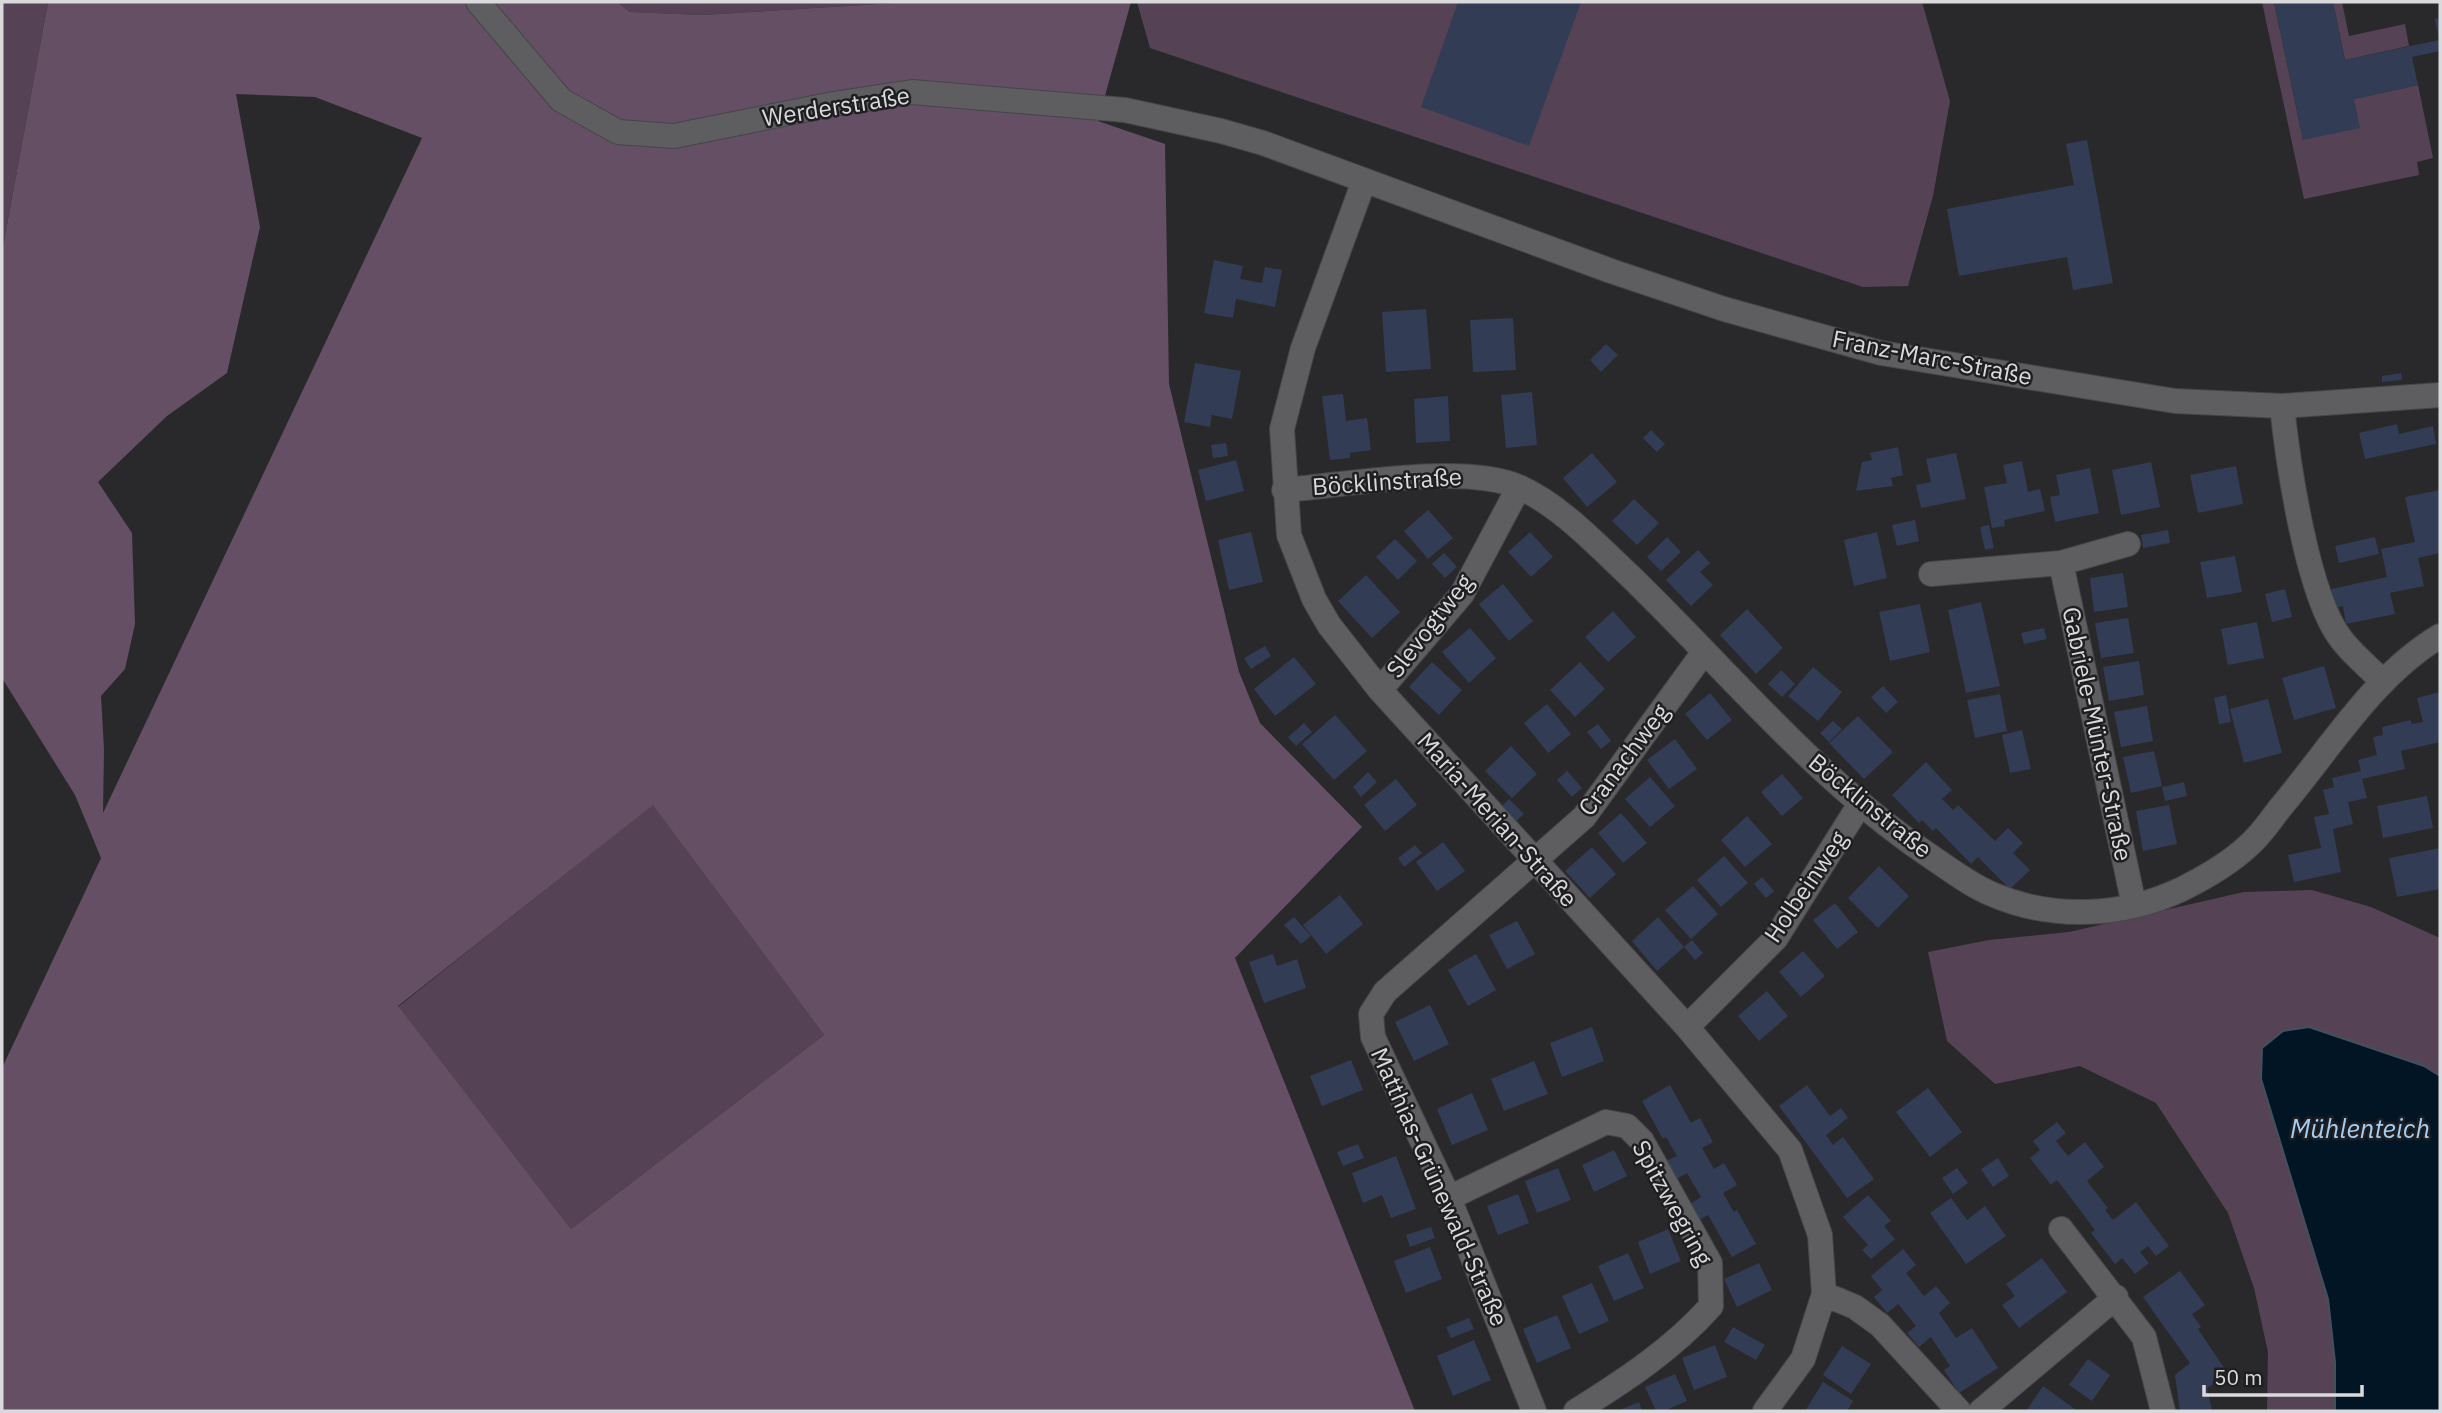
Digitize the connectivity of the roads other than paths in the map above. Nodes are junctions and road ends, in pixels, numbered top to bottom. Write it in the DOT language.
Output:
graph roads {
  1 [pos="478,2"];
  2 [pos="1364,181"];
  3 [pos="2440,395"];
  4 [pos="2282,406"];
  5 [pos="1519,487"];
  6 [pos="1284,490"];
  7 [pos="2127,544"];
  8 [pos="2061,563"];
  9 [pos="1931,575"];
  10 [pos="2440,636"];
  11 [pos="1704,652"];
  12 [pos="2382,681"];
  13 [pos="1380,690"];
  14 [pos="1860,804"];
  15 [pos="1535,861"];
  16 [pos="2134,905"];
  17 [pos="1688,1027"];
  18 [pos="1450,1198"];
  19 [pos="2061,1228"];
  20 [pos="1824,1294"];
  21 [pos="2116,1297"];
  22 [pos="1534,1411"];
  23 [pos="1576,1411"];
  24 [pos="1765,1411"];
  25 [pos="1959,1411"];
  26 [pos="1980,1411"];
  27 [pos="2163,1411"];
  1 -- 2 [label="street, Werderstraße"];
  2 -- 4 [label="street, Franz-Marc-Straße"];
  2 -- 6 [label="street, Maria-Merian-Straße"];
  3 -- 4 [label="street, Franz-Marc-Straße"];
  4 -- 12 [label="street"];
  5 -- 6 [label="street, Böcklinstraße"];
  5 -- 11 [label="street, Böcklinstraße"];
  5 -- 13 [label="street, Slevogtweg"];
  6 -- 13 [label="street, Maria-Merian-Straße"];
  7 -- 8 [label="street"];
  8 -- 9 [label="street"];
  8 -- 16 [label="street, Gabriele-Münter-Straße"];
  10 -- 12 [label="street, Böcklinstraße"];
  11 -- 14 [label="street, Böcklinstraße"];
  11 -- 15 [label="street, Cranachweg"];
  12 -- 16 [label="street, Böcklinstraße"];
  13 -- 15 [label="street, Maria-Merian-Straße"];
  14 -- 16 [label="street, Böcklinstraße"];
  14 -- 17 [label="street, Holbeinweg"];
  15 -- 17 [label="street, Maria-Merian-Straße"];
  15 -- 18 [label="street, Matthias-Grünewald-Straße"];
  17 -- 20 [label="street, Maria-Merian-Straße"];
  18 -- 22 [label="street, Matthias-Grünewald-Straße"];
  18 -- 23 [label="street, Spitzwegring"];
  19 -- 21 [label="street"];
  20 -- 24 [label="street, Maria-Merian-Straße"];
  20 -- 25 [label="street"];
  21 -- 26 [label="street"];
  21 -- 27 [label="street"];
}
